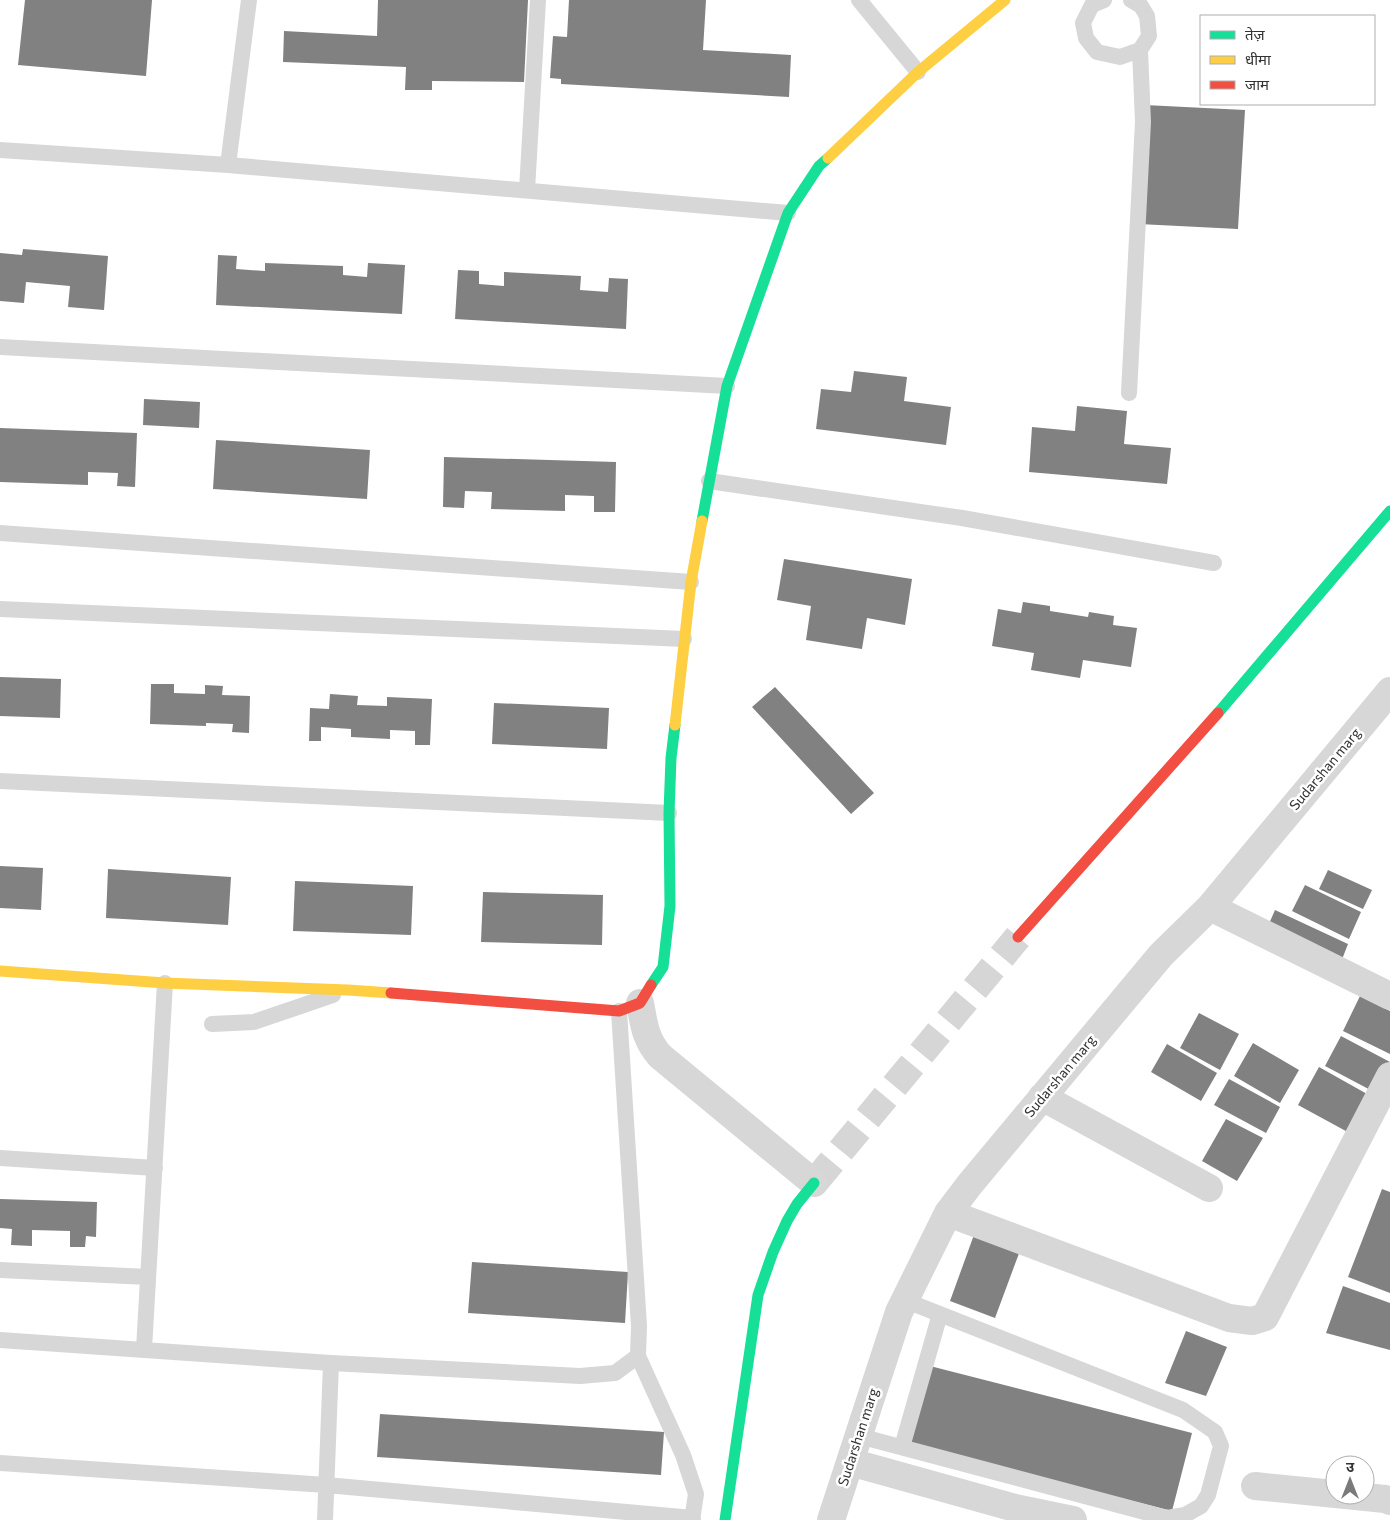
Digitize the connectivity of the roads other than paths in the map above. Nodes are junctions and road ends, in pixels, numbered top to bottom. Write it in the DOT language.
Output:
graph roads {
  1 [pos="249,0"];
  2 [pos="538,0"];
  3 [pos="859,0"];
  4 [pos="1005,0"];
  5 [pos="1131,0"];
  6 [pos="1095,2"];
  7 [pos="1140,50"];
  8 [pos="918,72"];
  9 [pos="0,150"];
  10 [pos="228,165"];
  11 [pos="526,190"];
  12 [pos="788,212"];
  13 [pos="0,347"];
  14 [pos="727,386"];
  15 [pos="1129,393"];
  16 [pos="709,481"];
  17 [pos="1390,511"];
  18 [pos="0,533"];
  19 [pos="1214,563"];
  20 [pos="691,582"];
  21 [pos="0,609"];
  22 [pos="684,639"];
  23 [pos="1390,691"];
  24 [pos="0,781"];
  25 [pos="668,813"];
  26 [pos="1210,906"];
  27 [pos="1018,937"];
  28 [pos="0,971"];
  29 [pos="165,983"];
  30 [pos="348,990"];
  31 [pos="1390,996"];
  32 [pos="630,1007"];
  33 [pos="212,1024"];
  34 [pos="1390,1076"];
  35 [pos="1042,1097"];
  36 [pos="0,1158"];
  37 [pos="155,1168"];
  38 [pos="814,1183"];
  39 [pos="1209,1188"];
  40 [pos="948,1213"];
  41 [pos="0,1270"];
  42 [pos="148,1276"];
  43 [pos="904,1300"];
  44 [pos="940,1314"];
  45 [pos="0,1340"];
  46 [pos="144,1349"];
  47 [pos="638,1356"];
  48 [pos="331,1363"];
  49 [pos="859,1436"];
  50 [pos="902,1447"];
  51 [pos="850,1462"];
  52 [pos="0,1464"];
  53 [pos="326,1485"];
  54 [pos="1255,1486"];
  55 [pos="1390,1501"];
  56 [pos="693,1519"];
  57 [pos="325,1520"];
  58 [pos="725,1520"];
  59 [pos="831,1520"];
  60 [pos="1073,1520"];
  1 -- 10 [label="lane"];
  2 -- 11 [label="lane"];
  3 -- 8 [label="lane"];
  4 -- 8 [label="street"];
  5 -- 7 [label="lane"];
  6 -- 7 [label="lane"];
  7 -- 15 [label="lane"];
  8 -- 12 [label="street"];
  9 -- 10 [label="lane"];
  10 -- 11 [label="lane"];
  11 -- 12 [label="lane"];
  12 -- 14 [label="street"];
  13 -- 14 [label="lane"];
  14 -- 16 [label="street"];
  16 -- 19 [label="lane"];
  16 -- 20 [label="street"];
  17 -- 27 [label="street"];
  18 -- 20 [label="lane"];
  20 -- 22 [label="street"];
  21 -- 22 [label="lane"];
  22 -- 25 [label="street"];
  23 -- 26 [label="street, Sudarshan marg"];
  24 -- 25 [label="lane"];
  25 -- 32 [label="street"];
  26 -- 31 [label="street"];
  26 -- 35 [label="street, Sudarshan marg"];
  28 -- 29 [label="street"];
  29 -- 30 [label="street"];
  29 -- 37 [label="lane"];
  30 -- 32 [label="street"];
  30 -- 33 [label="lane"];
  32 -- 38 [label="street"];
  32 -- 47 [label="lane"];
  34 -- 40 [label="street"];
  35 -- 39 [label="street"];
  35 -- 40 [label="street, Sudarshan marg"];
  36 -- 37 [label="lane"];
  37 -- 42 [label="lane"];
  38 -- 58 [label="street"];
  40 -- 43 [label="street, Sudarshan marg"];
  41 -- 42 [label="lane"];
  42 -- 46 [label="lane"];
  43 -- 44 [label="lane"];
  43 -- 49 [label="street, Sudarshan marg"];
  44 -- 50 [label="lane"];
  44 -- 50 [label="lane"];
  45 -- 46 [label="lane"];
  46 -- 48 [label="lane"];
  47 -- 48 [label="lane"];
  47 -- 56 [label="lane"];
  48 -- 53 [label="lane"];
  49 -- 50 [label="lane"];
  49 -- 51 [label="street, Sudarshan marg"];
  51 -- 59 [label="street, Sudarshan marg"];
  51 -- 60 [label="street"];
  52 -- 53 [label="lane"];
  53 -- 56 [label="lane"];
  53 -- 57 [label="lane"];
  54 -- 55 [label="street"];
}
